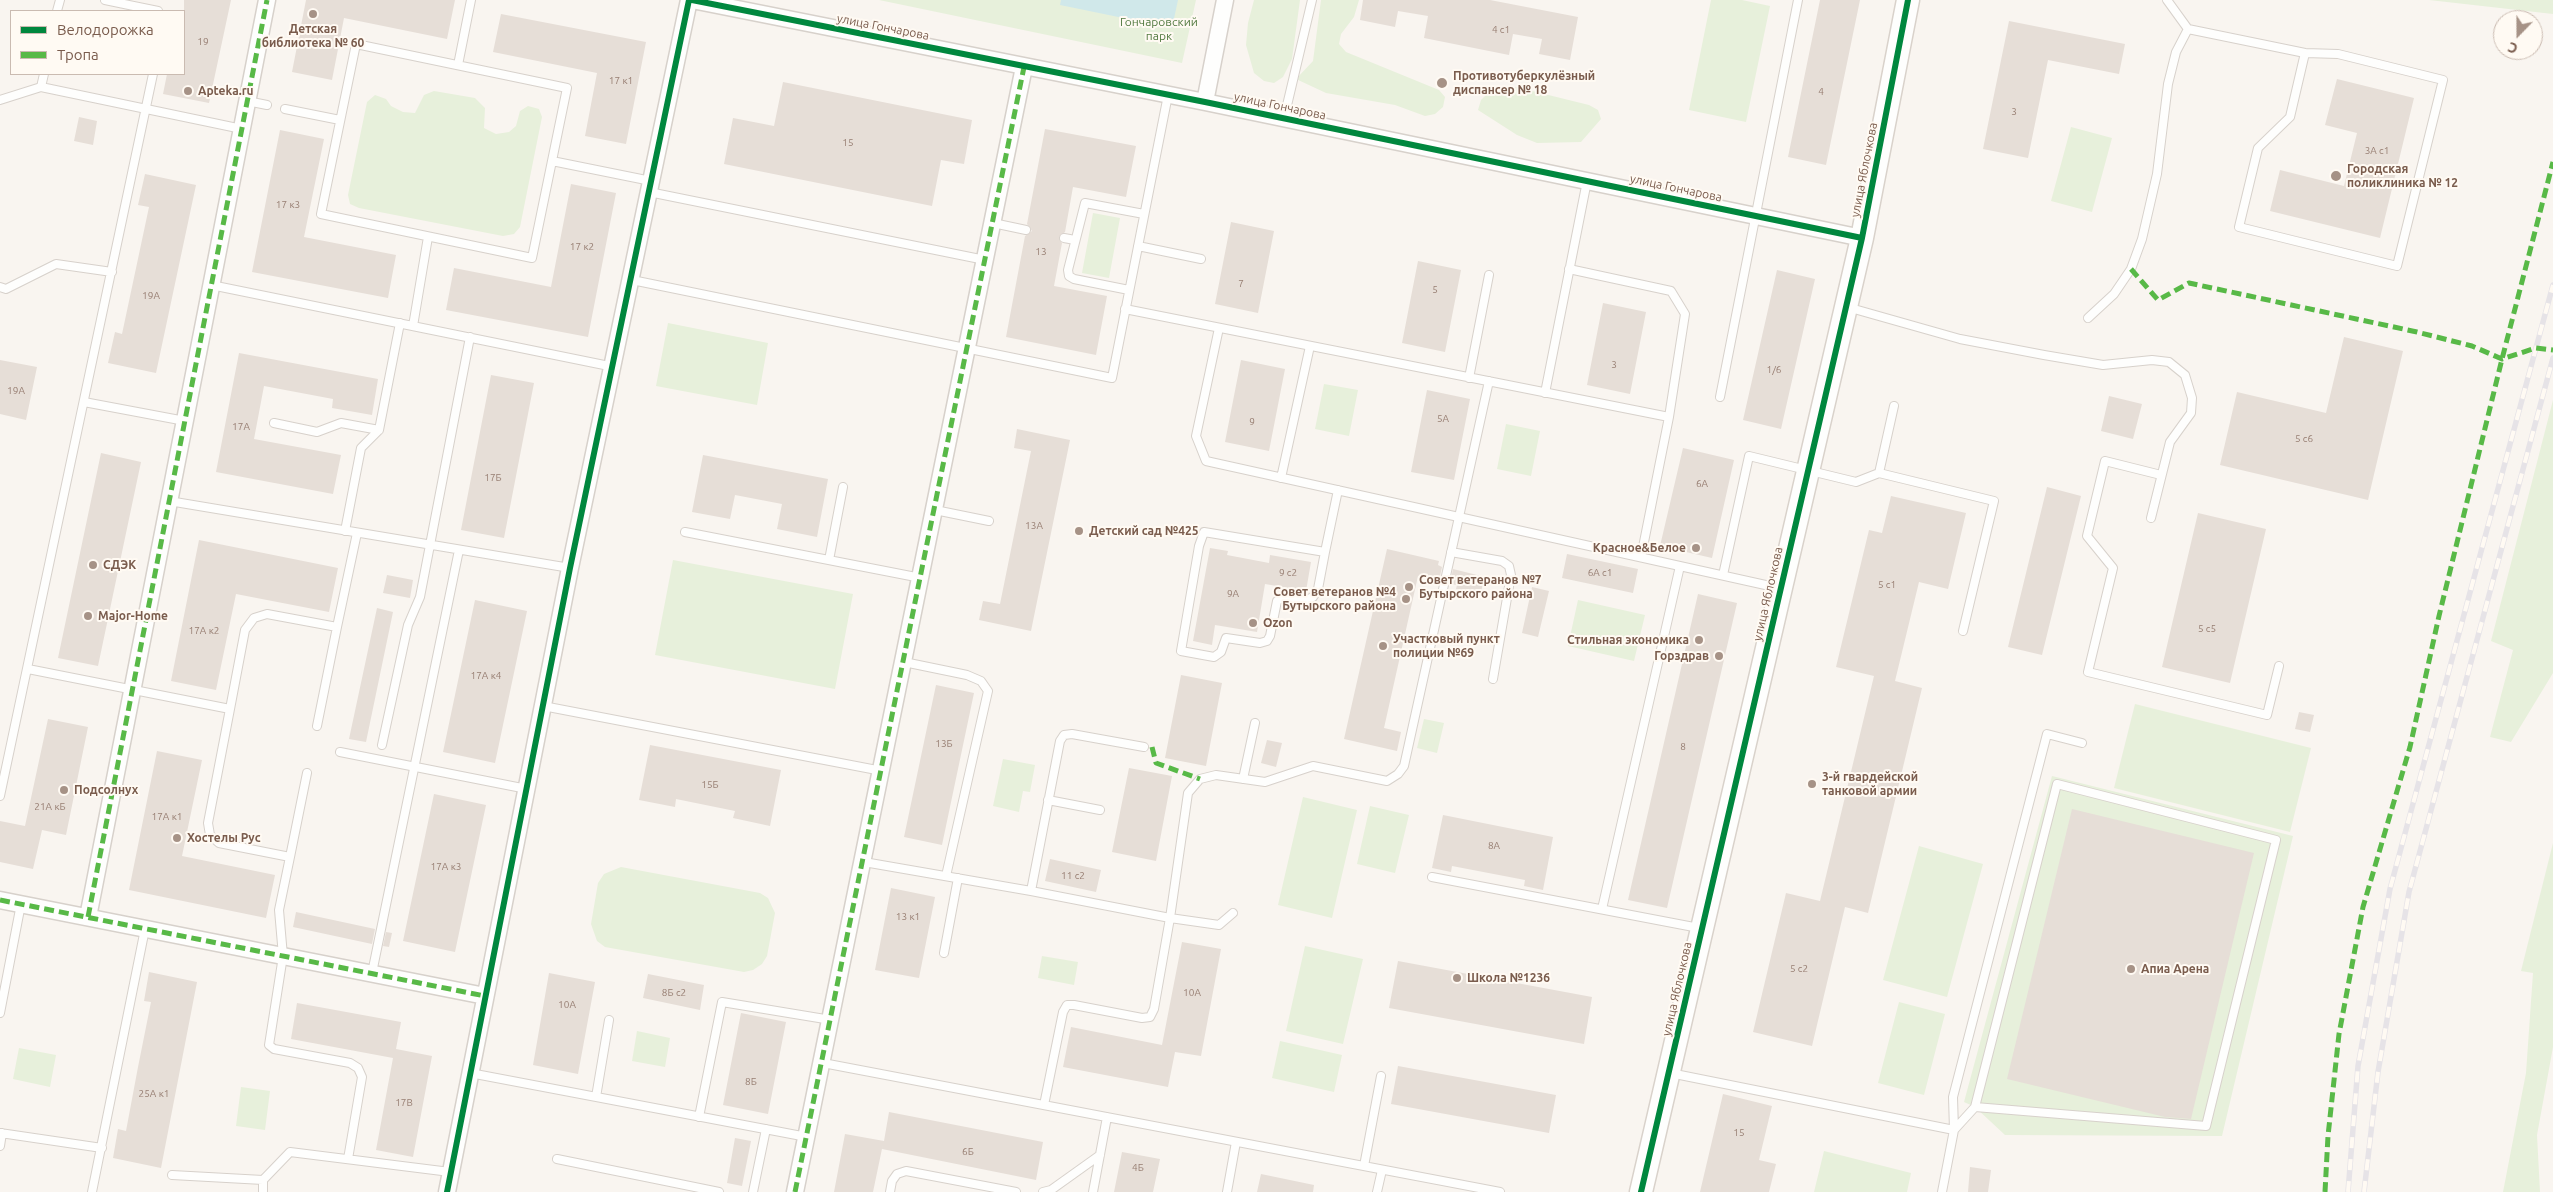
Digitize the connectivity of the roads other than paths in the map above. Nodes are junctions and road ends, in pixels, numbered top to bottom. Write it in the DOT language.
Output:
graph roads {
  1 [pos="105,0"];
  2 [pos="267,0"];
  3 [pos="471,0"];
  4 [pos="691,0"];
  5 [pos="1225,0"];
  6 [pos="1312,0"];
  7 [pos="1798,0"];
  8 [pos="1908,0"];
  9 [pos="2167,0"];
  10 [pos="153,10"];
  11 [pos="2188,29"];
  12 [pos="2305,53"];
  13 [pos="458,65"];
  14 [pos="1024,67"];
  15 [pos="44,75"];
  16 [pos="153,75"];
  17 [pos="41,87"];
  18 [pos="1168,95"];
  19 [pos="0,100"];
  20 [pos="247,101"];
  21 [pos="1204,102"];
  22 [pos="267,105"];
  23 [pos="146,109"];
  24 [pos="285,109"];
  25 [pos="1284,118"];
  26 [pos="340,120"];
  27 [pos="242,129"];
  28 [pos="552,161"];
  29 [pos="1587,181"];
  30 [pos="650,186"];
  31 [pos="1144,214"];
  32 [pos="1756,216"];
  33 [pos="993,223"];
  34 [pos="1026,230"];
  35 [pos="428,237"];
  36 [pos="1064,238"];
  37 [pos="1862,238"];
  38 [pos="1075,240"];
  39 [pos="1138,246"];
  40 [pos="1201,259"];
  41 [pos="985,260"];
  42 [pos="1569,269"];
  43 [pos="112,272"];
  44 [pos="1489,275"];
  45 [pos="632,280"];
  46 [pos="211,285"];
  47 [pos="0,288"];
  48 [pos="1129,290"];
  49 [pos="1846,306"];
  50 [pos="1125,309"];
  51 [pos="2088,318"];
  52 [pos="400,323"];
  53 [pos="413,326"];
  54 [pos="1219,328"];
  55 [pos="470,337"];
  56 [pos="1310,346"];
  57 [pos="968,349"];
  58 [pos="614,367"];
  59 [pos="1469,378"];
  60 [pos="1489,381"];
  61 [pos="1545,392"];
  62 [pos="1720,397"];
  63 [pos="84,402"];
  64 [pos="1894,406"];
  65 [pos="1669,417"];
  66 [pos="185,421"];
  67 [pos="274,423"];
  68 [pos="379,430"];
  69 [pos="1808,469"];
  70 [pos="1879,473"];
  71 [pos="2161,475"];
  72 [pos="1282,478"];
  73 [pos="843,488"];
  74 [pos="1338,490"];
  75 [pos="169,501"];
  76 [pos="935,510"];
  77 [pos="1459,517"];
  78 [pos="2151,518"];
  79 [pos="990,521"];
  80 [pos="345,531"];
  81 [pos="685,532"];
  82 [pos="357,533"];
  83 [pos="430,545"];
  84 [pos="459,550"];
  85 [pos="1325,552"];
  86 [pos="1451,552"];
  87 [pos="1641,557"];
  88 [pos="829,560"];
  89 [pos="1680,566"];
  90 [pos="570,568"];
  91 [pos="1722,575"];
  92 [pos="921,578"];
  93 [pos="1781,588"];
  94 [pos="337,627"];
  95 [pos="1963,631"];
  96 [pos="904,662"];
  97 [pos="2279,666"];
  98 [pos="28,669"];
  99 [pos="1493,679"];
  100 [pos="132,690"];
  101 [pos="542,706"];
  102 [pos="230,709"];
  103 [pos="1255,723"];
  104 [pos="317,726"];
  105 [pos="2082,743"];
  106 [pos="382,745"];
  107 [pos="1144,747"];
  108 [pos="340,752"];
  109 [pos="414,766"];
  110 [pos="882,772"];
  111 [pos="307,773"];
  112 [pos="1243,779"];
  113 [pos="527,789"];
  114 [pos="0,796"];
  115 [pos="1048,800"];
  116 [pos="1100,810"];
  117 [pos="290,857"];
  118 [pos="864,862"];
  119 [pos="946,876"];
  120 [pos="1432,877"];
  121 [pos="958,878"];
  122 [pos="1030,891"];
  123 [pos="0,900"];
  124 [pos="21,904"];
  125 [pos="1602,910"];
  126 [pos="1233,913"];
  127 [pos="88,918"];
  128 [pos="1170,918"];
  129 [pos="145,929"];
  130 [pos="1703,929"];
  131 [pos="944,953"];
  132 [pos="283,956"];
  133 [pos="372,974"];
  134 [pos="485,996"];
  135 [pos="0,1013"];
  136 [pos="610,1020"];
  137 [pos="832,1020"];
  138 [pos="823,1063"];
  139 [pos="1669,1072"];
  140 [pos="469,1073"];
  141 [pos="1381,1076"];
  142 [pos="596,1097"];
  143 [pos="1044,1105"];
  144 [pos="1975,1107"];
  145 [pos="699,1117"];
  146 [pos="1107,1117"];
  147 [pos="766,1129"];
  148 [pos="1954,1130"];
  149 [pos="1,1133"];
  150 [pos="807,1137"];
  151 [pos="1236,1142"];
  152 [pos="0,1146"];
  153 [pos="102,1148"];
  154 [pos="1100,1155"];
  155 [pos="348,1159"];
  156 [pos="557,1159"];
  157 [pos="1364,1166"];
  158 [pos="1382,1170"];
  159 [pos="450,1172"];
  160 [pos="172,1175"];
  161 [pos="263,1180"];
  162 [pos="92,1192"];
  163 [pos="263,1192"];
  164 [pos="447,1192"];
  165 [pos="719,1192"];
  166 [pos="753,1192"];
  167 [pos="795,1192"];
  168 [pos="890,1192"];
  169 [pos="1016,1192"];
  170 [pos="1043,1192"];
  171 [pos="1093,1192"];
  172 [pos="1227,1192"];
  173 [pos="1377,1192"];
  174 [pos="1500,1192"];
  175 [pos="1641,1192"];
  176 [pos="1942,1192"];
  1 -- 10 [label="lane"];
  2 -- 20 [label="street"];
  3 -- 13 [label="lane"];
  4 -- 14 [label="street, улица Гончарова"];
  4 -- 30 [label="street"];
  5 -- 21 [label="street"];
  6 -- 25 [label="lane"];
  7 -- 32 [label="lane"];
  8 -- 37 [label="street, улица Яблочкова"];
  9 -- 11 [label="lane"];
  11 -- 12 [label="lane"];
  11 -- 51 [label="lane"];
  12 -- 12 [label="lane"];
  13 -- 26 [label="lane"];
  13 -- 28 [label="lane"];
  14 -- 18 [label="street, улица Гончарова"];
  14 -- 33 [label="street"];
  15 -- 17 [label="lane"];
  16 -- 23 [label="lane"];
  17 -- 19 [label="lane"];
  17 -- 23 [label="lane"];
  18 -- 21 [label="street, улица Гончарова"];
  18 -- 31 [label="lane"];
  20 -- 22 [label="lane"];
  20 -- 27 [label="street"];
  21 -- 25 [label="street, улица Гончарова"];
  23 -- 27 [label="lane"];
  23 -- 43 [label="lane"];
  24 -- 26 [label="lane"];
  25 -- 29 [label="street, улица Гончарова"];
  26 -- 35 [label="lane"];
  27 -- 46 [label="street"];
  28 -- 30 [label="lane"];
  28 -- 35 [label="lane"];
  29 -- 32 [label="street, улица Гончарова"];
  29 -- 42 [label="lane"];
  30 -- 41 [label="lane"];
  30 -- 45 [label="street"];
  31 -- 38 [label="lane"];
  31 -- 39 [label="lane"];
  32 -- 37 [label="street, улица Гончарова"];
  32 -- 62 [label="lane"];
  33 -- 34 [label="lane"];
  33 -- 41 [label="street"];
  35 -- 53 [label="lane"];
  36 -- 38 [label="lane"];
  37 -- 49 [label="street, улица Яблочкова"];
  38 -- 48 [label="lane"];
  39 -- 40 [label="lane"];
  39 -- 48 [label="lane"];
  41 -- 57 [label="street"];
  42 -- 61 [label="lane"];
  42 -- 65 [label="lane"];
  43 -- 47 [label="lane"];
  43 -- 63 [label="lane"];
  44 -- 59 [label="lane"];
  45 -- 57 [label="lane"];
  45 -- 58 [label="street"];
  46 -- 52 [label="lane"];
  46 -- 66 [label="street"];
  48 -- 50 [label="lane"];
  49 -- 69 [label="street, улица Яблочкова"];
  49 -- 71 [label="lane"];
  50 -- 54 [label="lane"];
  50 -- 57 [label="lane"];
  52 -- 53 [label="lane"];
  52 -- 68 [label="lane"];
  53 -- 55 [label="lane"];
  54 -- 56 [label="lane"];
  54 -- 72 [label="lane"];
  55 -- 58 [label="lane"];
  55 -- 83 [label="lane"];
  56 -- 59 [label="lane"];
  56 -- 72 [label="lane"];
  57 -- 76 [label="street"];
  58 -- 90 [label="street"];
  59 -- 60 [label="lane"];
  60 -- 61 [label="lane"];
  60 -- 77 [label="lane"];
  61 -- 65 [label="lane"];
  63 -- 66 [label="lane"];
  63 -- 98 [label="lane"];
  64 -- 70 [label="lane"];
  65 -- 87 [label="lane"];
  66 -- 75 [label="street"];
  67 -- 68 [label="lane"];
  68 -- 80 [label="lane"];
  69 -- 70 [label="lane"];
  69 -- 91 [label="lane"];
  69 -- 93 [label="street, улица Яблочкова"];
  70 -- 95 [label="lane"];
  71 -- 78 [label="lane"];
  71 -- 97 [label="lane"];
  72 -- 74 [label="lane"];
  73 -- 88 [label="lane"];
  74 -- 77 [label="lane"];
  74 -- 85 [label="lane"];
  75 -- 80 [label="lane"];
  75 -- 100 [label="street"];
  76 -- 79 [label="lane"];
  76 -- 92 [label="street"];
  77 -- 86 [label="lane"];
  77 -- 87 [label="lane"];
  80 -- 82 [label="lane"];
  81 -- 88 [label="lane"];
  82 -- 83 [label="lane"];
  82 -- 94 [label="lane"];
  83 -- 84 [label="lane"];
  83 -- 106 [label="lane"];
  84 -- 90 [label="lane"];
  84 -- 109 [label="lane"];
  85 -- 85 [label="lane"];
  86 -- 99 [label="lane"];
  86 -- 112 [label="lane"];
  87 -- 89 [label="lane"];
  88 -- 92 [label="lane"];
  89 -- 91 [label="lane"];
  89 -- 125 [label="lane"];
  90 -- 101 [label="street"];
  91 -- 93 [label="lane"];
  92 -- 96 [label="street"];
  93 -- 130 [label="street, улица Яблочкова"];
  94 -- 102 [label="lane"];
  94 -- 104 [label="lane"];
  96 -- 110 [label="street"];
  96 -- 119 [label="lane"];
  98 -- 100 [label="lane"];
  98 -- 114 [label="lane"];
  100 -- 102 [label="lane"];
  100 -- 127 [label="street"];
  101 -- 110 [label="lane"];
  101 -- 113 [label="street"];
  102 -- 117 [label="lane"];
  103 -- 112 [label="lane"];
  105 -- 148 [label="lane"];
  107 -- 115 [label="lane"];
  108 -- 109 [label="lane"];
  109 -- 113 [label="lane"];
  109 -- 133 [label="lane"];
  110 -- 118 [label="street"];
  111 -- 117 [label="lane"];
  112 -- 128 [label="lane"];
  113 -- 134 [label="street"];
  115 -- 116 [label="lane"];
  115 -- 122 [label="lane"];
  117 -- 132 [label="lane"];
  118 -- 119 [label="lane"];
  118 -- 137 [label="street"];
  119 -- 121 [label="lane"];
  120 -- 125 [label="lane"];
  121 -- 122 [label="lane"];
  121 -- 131 [label="lane"];
  122 -- 128 [label="lane"];
  123 -- 124 [label="street"];
  124 -- 127 [label="street"];
  124 -- 135 [label="lane"];
  125 -- 130 [label="lane"];
  126 -- 128 [label="lane"];
  127 -- 129 [label="street"];
  128 -- 143 [label="lane"];
  129 -- 132 [label="street"];
  129 -- 153 [label="lane"];
  130 -- 139 [label="street, улица Яблочкова"];
  132 -- 133 [label="street"];
  132 -- 155 [label="lane"];
  133 -- 134 [label="street"];
  134 -- 140 [label="street"];
  136 -- 142 [label="lane"];
  137 -- 138 [label="street"];
  137 -- 145 [label="lane"];
  138 -- 143 [label="lane"];
  138 -- 150 [label="street"];
  139 -- 148 [label="lane"];
  139 -- 175 [label="street, улица Яблочкова"];
  140 -- 142 [label="lane"];
  140 -- 159 [label="street"];
  141 -- 157 [label="lane"];
  142 -- 145 [label="lane"];
  143 -- 146 [label="lane"];
  144 -- 144 [label="lane"];
  144 -- 148 [label="lane"];
  145 -- 147 [label="lane"];
  146 -- 151 [label="lane"];
  146 -- 154 [label="lane"];
  147 -- 150 [label="lane"];
  147 -- 166 [label="lane"];
  148 -- 176 [label="lane"];
  149 -- 152 [label="lane"];
  149 -- 153 [label="lane"];
  150 -- 167 [label="street"];
  151 -- 157 [label="lane"];
  151 -- 172 [label="lane"];
  153 -- 162 [label="lane"];
  154 -- 170 [label="lane"];
  154 -- 171 [label="lane"];
  155 -- 159 [label="lane"];
  155 -- 161 [label="lane"];
  156 -- 165 [label="lane"];
  157 -- 158 [label="lane"];
  158 -- 173 [label="lane"];
  158 -- 174 [label="lane"];
  159 -- 164 [label="street"];
  160 -- 161 [label="lane"];
  161 -- 163 [label="lane"];
  168 -- 169 [label="lane"];
}
